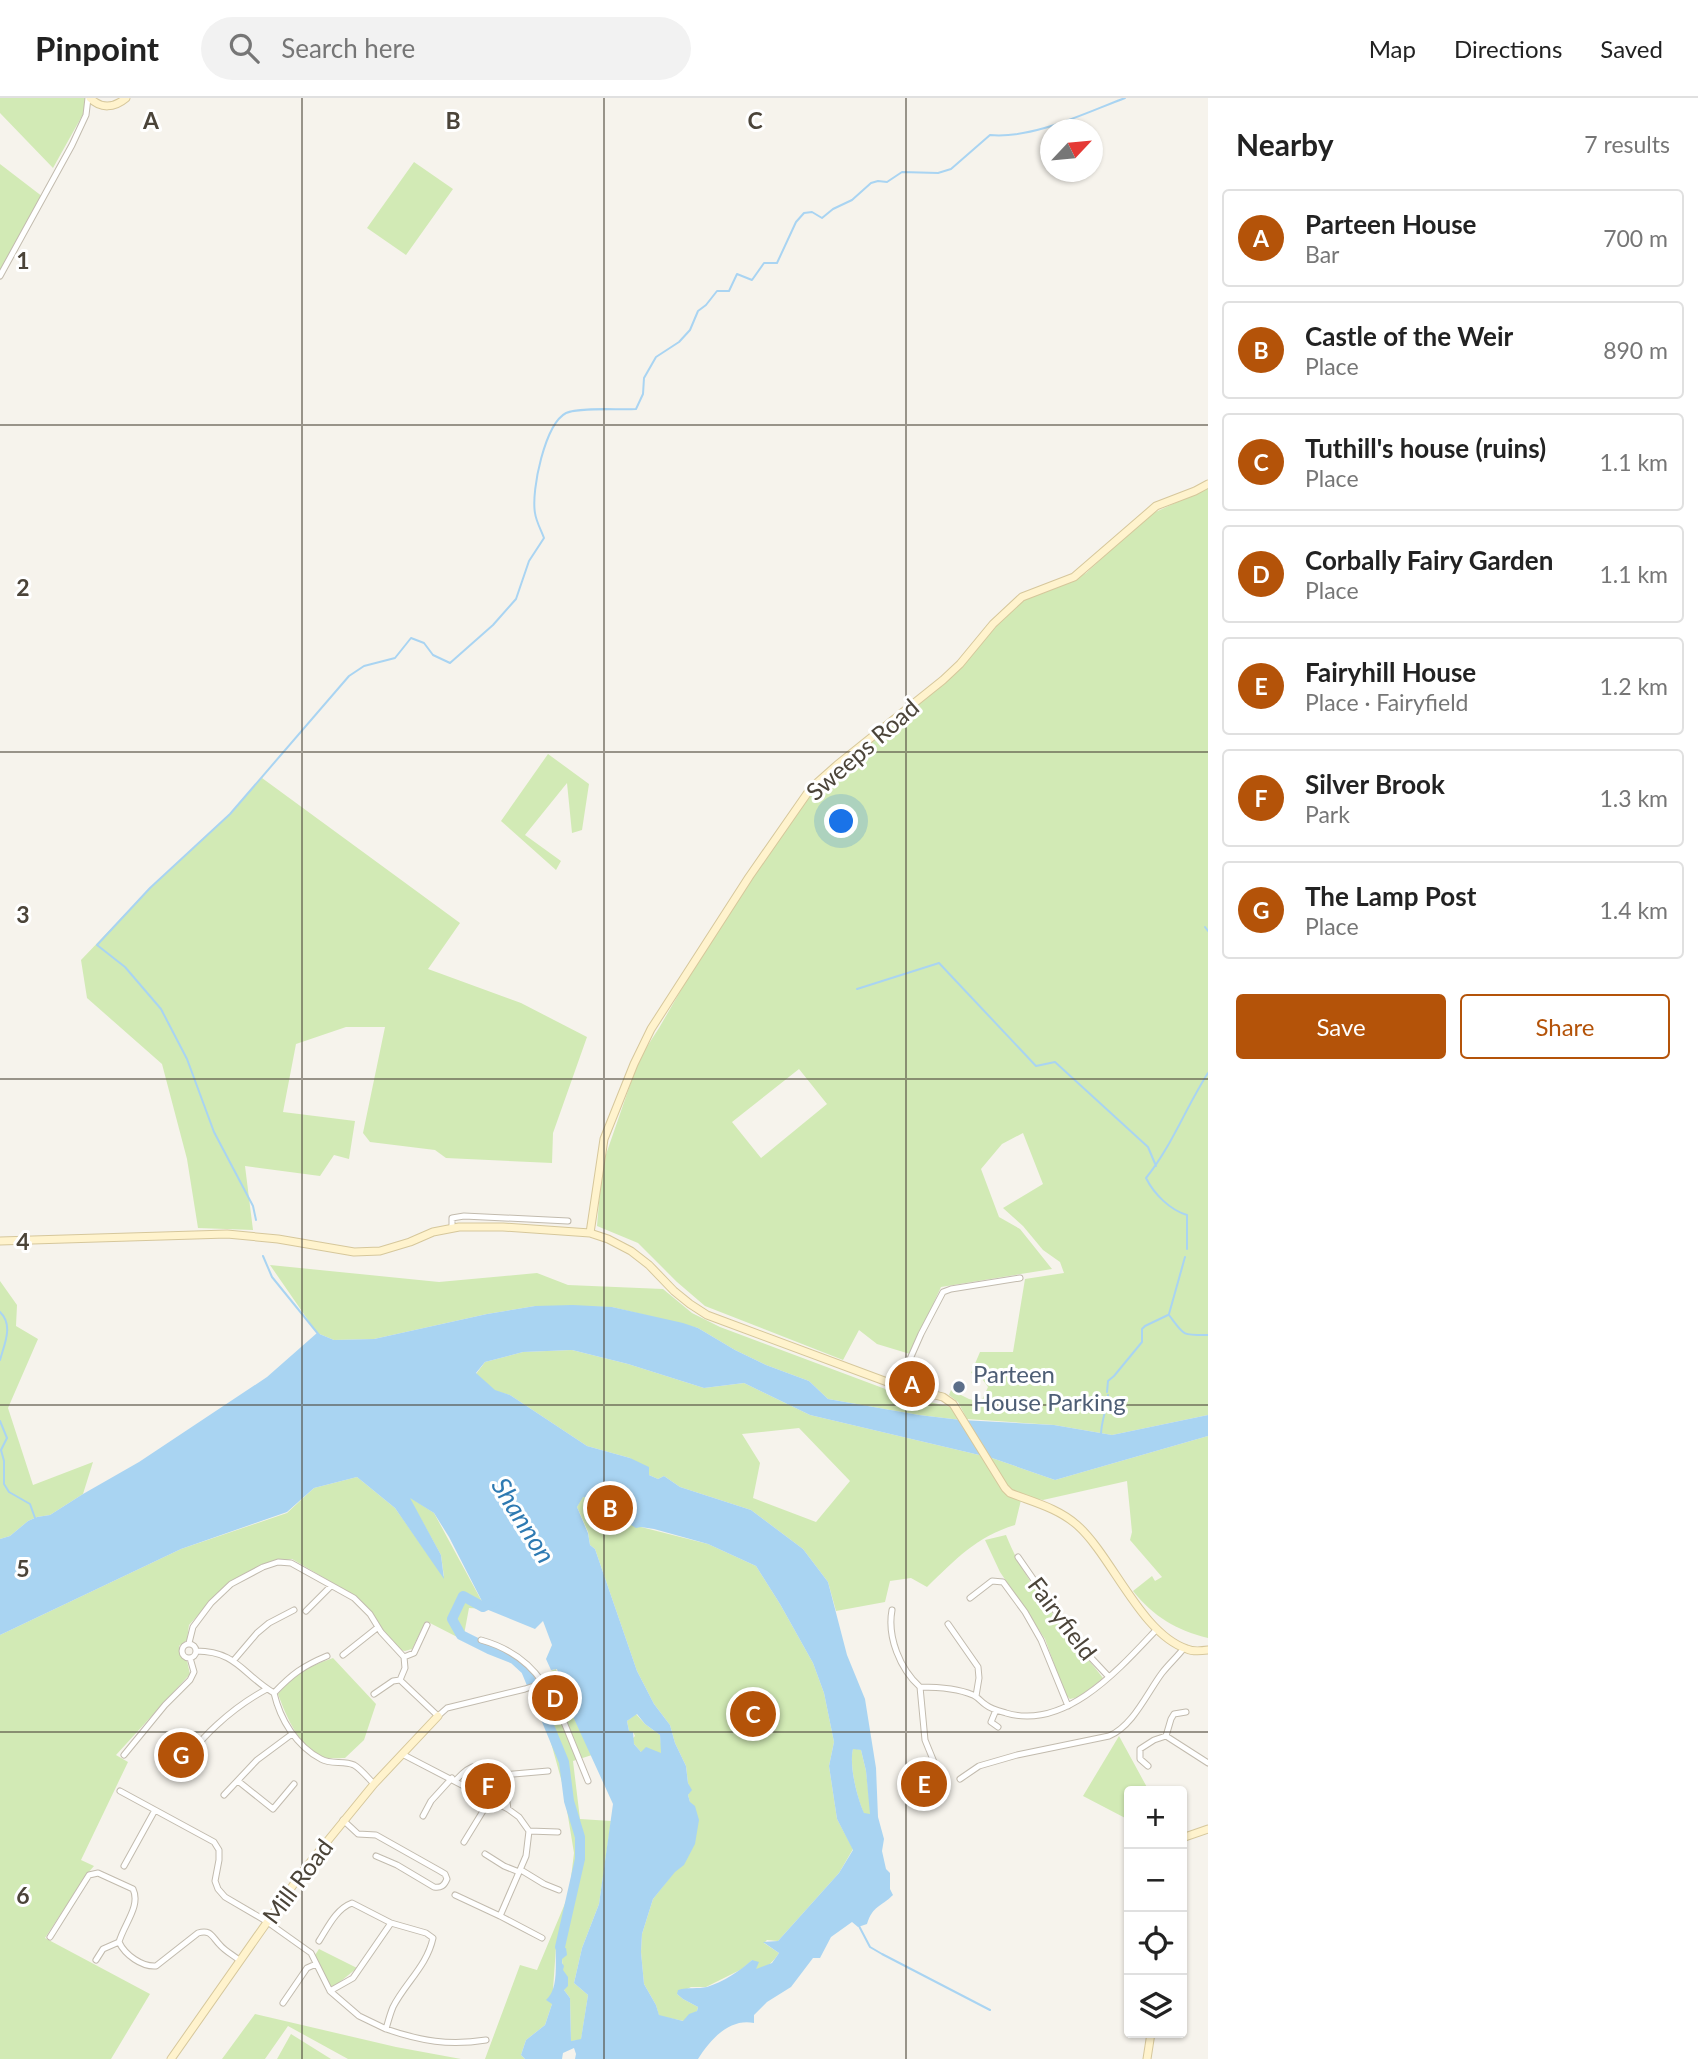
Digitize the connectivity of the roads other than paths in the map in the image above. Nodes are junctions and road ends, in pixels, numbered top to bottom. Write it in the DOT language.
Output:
graph roads {
  1 [pos="89,98"];
  2 [pos="126,98"];
  3 [pos="100,105"];
  4 [pos="86,115"];
  5 [pos="0,276"];
  6 [pos="1208,484"];
  7 [pos="568,1221"];
  8 [pos="452,1228"];
  9 [pos="590,1233"];
  10 [pos="0,1241"];
  11 [pos="1020,1278"];
  12 [pos="898,1386"];
  13 [pos="1018,1557"];
  14 [pos="331,1586"];
  15 [pos="970,1598"];
  16 [pos="294,1610"];
  17 [pos="892,1610"];
  18 [pos="306,1611"];
  19 [pos="948,1624"];
  20 [pos="427,1625"];
  21 [pos="377,1628"];
  22 [pos="1157,1629"];
  23 [pos="481,1640"];
  24 [pos="189,1643"];
  25 [pos="1185,1649"];
  26 [pos="1208,1650"];
  27 [pos="196,1651"];
  28 [pos="343,1655"];
  29 [pos="327,1656"];
  30 [pos="404,1657"];
  31 [pos="190,1658"];
  32 [pos="234,1660"];
  33 [pos="1109,1677"];
  34 [pos="400,1680"];
  35 [pos="543,1683"];
  36 [pos="920,1687"];
  37 [pos="267,1689"];
  38 [pos="274,1693"];
  39 [pos="374,1694"];
  40 [pos="976,1696"];
  41 [pos="1068,1706"];
  42 [pos="996,1710"];
  43 [pos="1186,1712"];
  44 [pos="438,1716"];
  45 [pos="998,1727"];
  46 [pos="292,1734"];
  47 [pos="1166,1736"];
  48 [pos="402,1754"];
  49 [pos="124,1755"];
  50 [pos="933,1762"];
  51 [pos="1208,1763"];
  52 [pos="1149,1766"];
  53 [pos="548,1771"];
  54 [pos="179,1774"];
  55 [pos="503,1775"];
  56 [pos="454,1779"];
  57 [pos="960,1779"];
  58 [pos="238,1781"];
  59 [pos="588,1781"];
  60 [pos="294,1784"];
  61 [pos="374,1784"];
  62 [pos="120,1791"];
  63 [pos="225,1795"];
  64 [pos="491,1798"];
  65 [pos="509,1809"];
  66 [pos="155,1810"];
  67 [pos="423,1816"];
  68 [pos="343,1820"];
  69 [pos="1208,1829"];
  70 [pos="529,1830"];
  71 [pos="558,1832"];
  72 [pos="1187,1836"];
  73 [pos="464,1842"];
  74 [pos="485,1854"];
  75 [pos="376,1856"];
  76 [pos="124,1866"];
  77 [pos="520,1871"];
  78 [pos="559,1890"];
  79 [pos="455,1895"];
  80 [pos="500,1916"];
  81 [pos="266,1921"];
  82 [pos="391,1923"];
  83 [pos="50,1937"];
  84 [pos="542,1938"];
  85 [pos="319,1941"];
  86 [pos="120,1942"];
  87 [pos="96,1960"];
  88 [pos="239,1960"];
  89 [pos="316,1964"];
  90 [pos="330,1991"];
  91 [pos="283,2003"];
  92 [pos="386,2029"];
  93 [pos="1150,2038"];
  94 [pos="486,2040"];
  95 [pos="171,2059"];
  96 [pos="1147,2059"];
  1 -- 3 [label="street"];
  1 -- 4 [label="street"];
  2 -- 3 [label="street"];
  3 -- 4 [label="street"];
  4 -- 5 [label="street"];
  6 -- 9 [label="street, Sweeps Road"];
  7 -- 8 [label="street"];
  8 -- 9 [label="street"];
  8 -- 10 [label="street"];
  9 -- 12 [label="street"];
  11 -- 12 [label="street"];
  12 -- 22 [label="street"];
  13 -- 33 [label="street, Fairyfield"];
  14 -- 18 [label="street"];
  14 -- 21 [label="street"];
  14 -- 24 [label="street"];
  15 -- 41 [label="street, Fairyfield"];
  16 -- 32 [label="street"];
  17 -- 36 [label="street"];
  19 -- 40 [label="street"];
  20 -- 30 [label="street"];
  21 -- 28 [label="street"];
  21 -- 30 [label="street"];
  22 -- 25 [label="street"];
  22 -- 33 [label="street, Fairyfield"];
  23 -- 35 [label="street"];
  24 -- 27 [label="street"];
  24 -- 31 [label="street"];
  25 -- 26 [label="street"];
  25 -- 57 [label="street"];
  27 -- 31 [label="street"];
  27 -- 32 [label="street"];
  29 -- 38 [label="street"];
  30 -- 34 [label="street"];
  31 -- 49 [label="street"];
  32 -- 37 [label="street"];
  33 -- 41 [label="street, Fairyfield"];
  34 -- 39 [label="street"];
  34 -- 44 [label="street"];
  35 -- 44 [label="street"];
  35 -- 59 [label="street"];
  36 -- 40 [label="street, Fairyfield"];
  36 -- 50 [label="street"];
  37 -- 38 [label="street"];
  37 -- 54 [label="street"];
  38 -- 46 [label="street"];
  40 -- 42 [label="street, Fairyfield"];
  41 -- 42 [label="street, Fairyfield"];
  42 -- 45 [label="street"];
  43 -- 47 [label="street"];
  44 -- 48 [label="street, Mill Road"];
  46 -- 58 [label="street"];
  46 -- 61 [label="street"];
  47 -- 51 [label="street"];
  47 -- 52 [label="street"];
  48 -- 56 [label="street"];
  48 -- 61 [label="street, Mill Road"];
  53 -- 55 [label="street"];
  55 -- 56 [label="street"];
  55 -- 65 [label="street"];
  56 -- 64 [label="street"];
  56 -- 67 [label="street"];
  58 -- 60 [label="street"];
  58 -- 63 [label="street"];
  61 -- 68 [label="street, Mill Road"];
  62 -- 66 [label="street"];
  64 -- 65 [label="street"];
  64 -- 73 [label="street"];
  65 -- 70 [label="street"];
  66 -- 76 [label="street"];
  66 -- 81 [label="street"];
  68 -- 75 [label="street"];
  68 -- 81 [label="street, Mill Road"];
  69 -- 72 [label="street"];
  70 -- 71 [label="street"];
  70 -- 77 [label="street"];
  74 -- 77 [label="street"];
  77 -- 78 [label="street"];
  77 -- 80 [label="street"];
  79 -- 80 [label="street"];
  80 -- 84 [label="street"];
  81 -- 88 [label="street, Mill Road"];
  81 -- 89 [label="street"];
  82 -- 85 [label="street"];
  82 -- 90 [label="street"];
  82 -- 92 [label="street"];
  83 -- 86 [label="street"];
  86 -- 87 [label="street"];
  86 -- 88 [label="street"];
  88 -- 95 [label="street, Mill Road"];
  89 -- 90 [label="street"];
  89 -- 91 [label="street"];
  90 -- 92 [label="street"];
  92 -- 94 [label="street"];
  93 -- 96 [label="street"];
}
